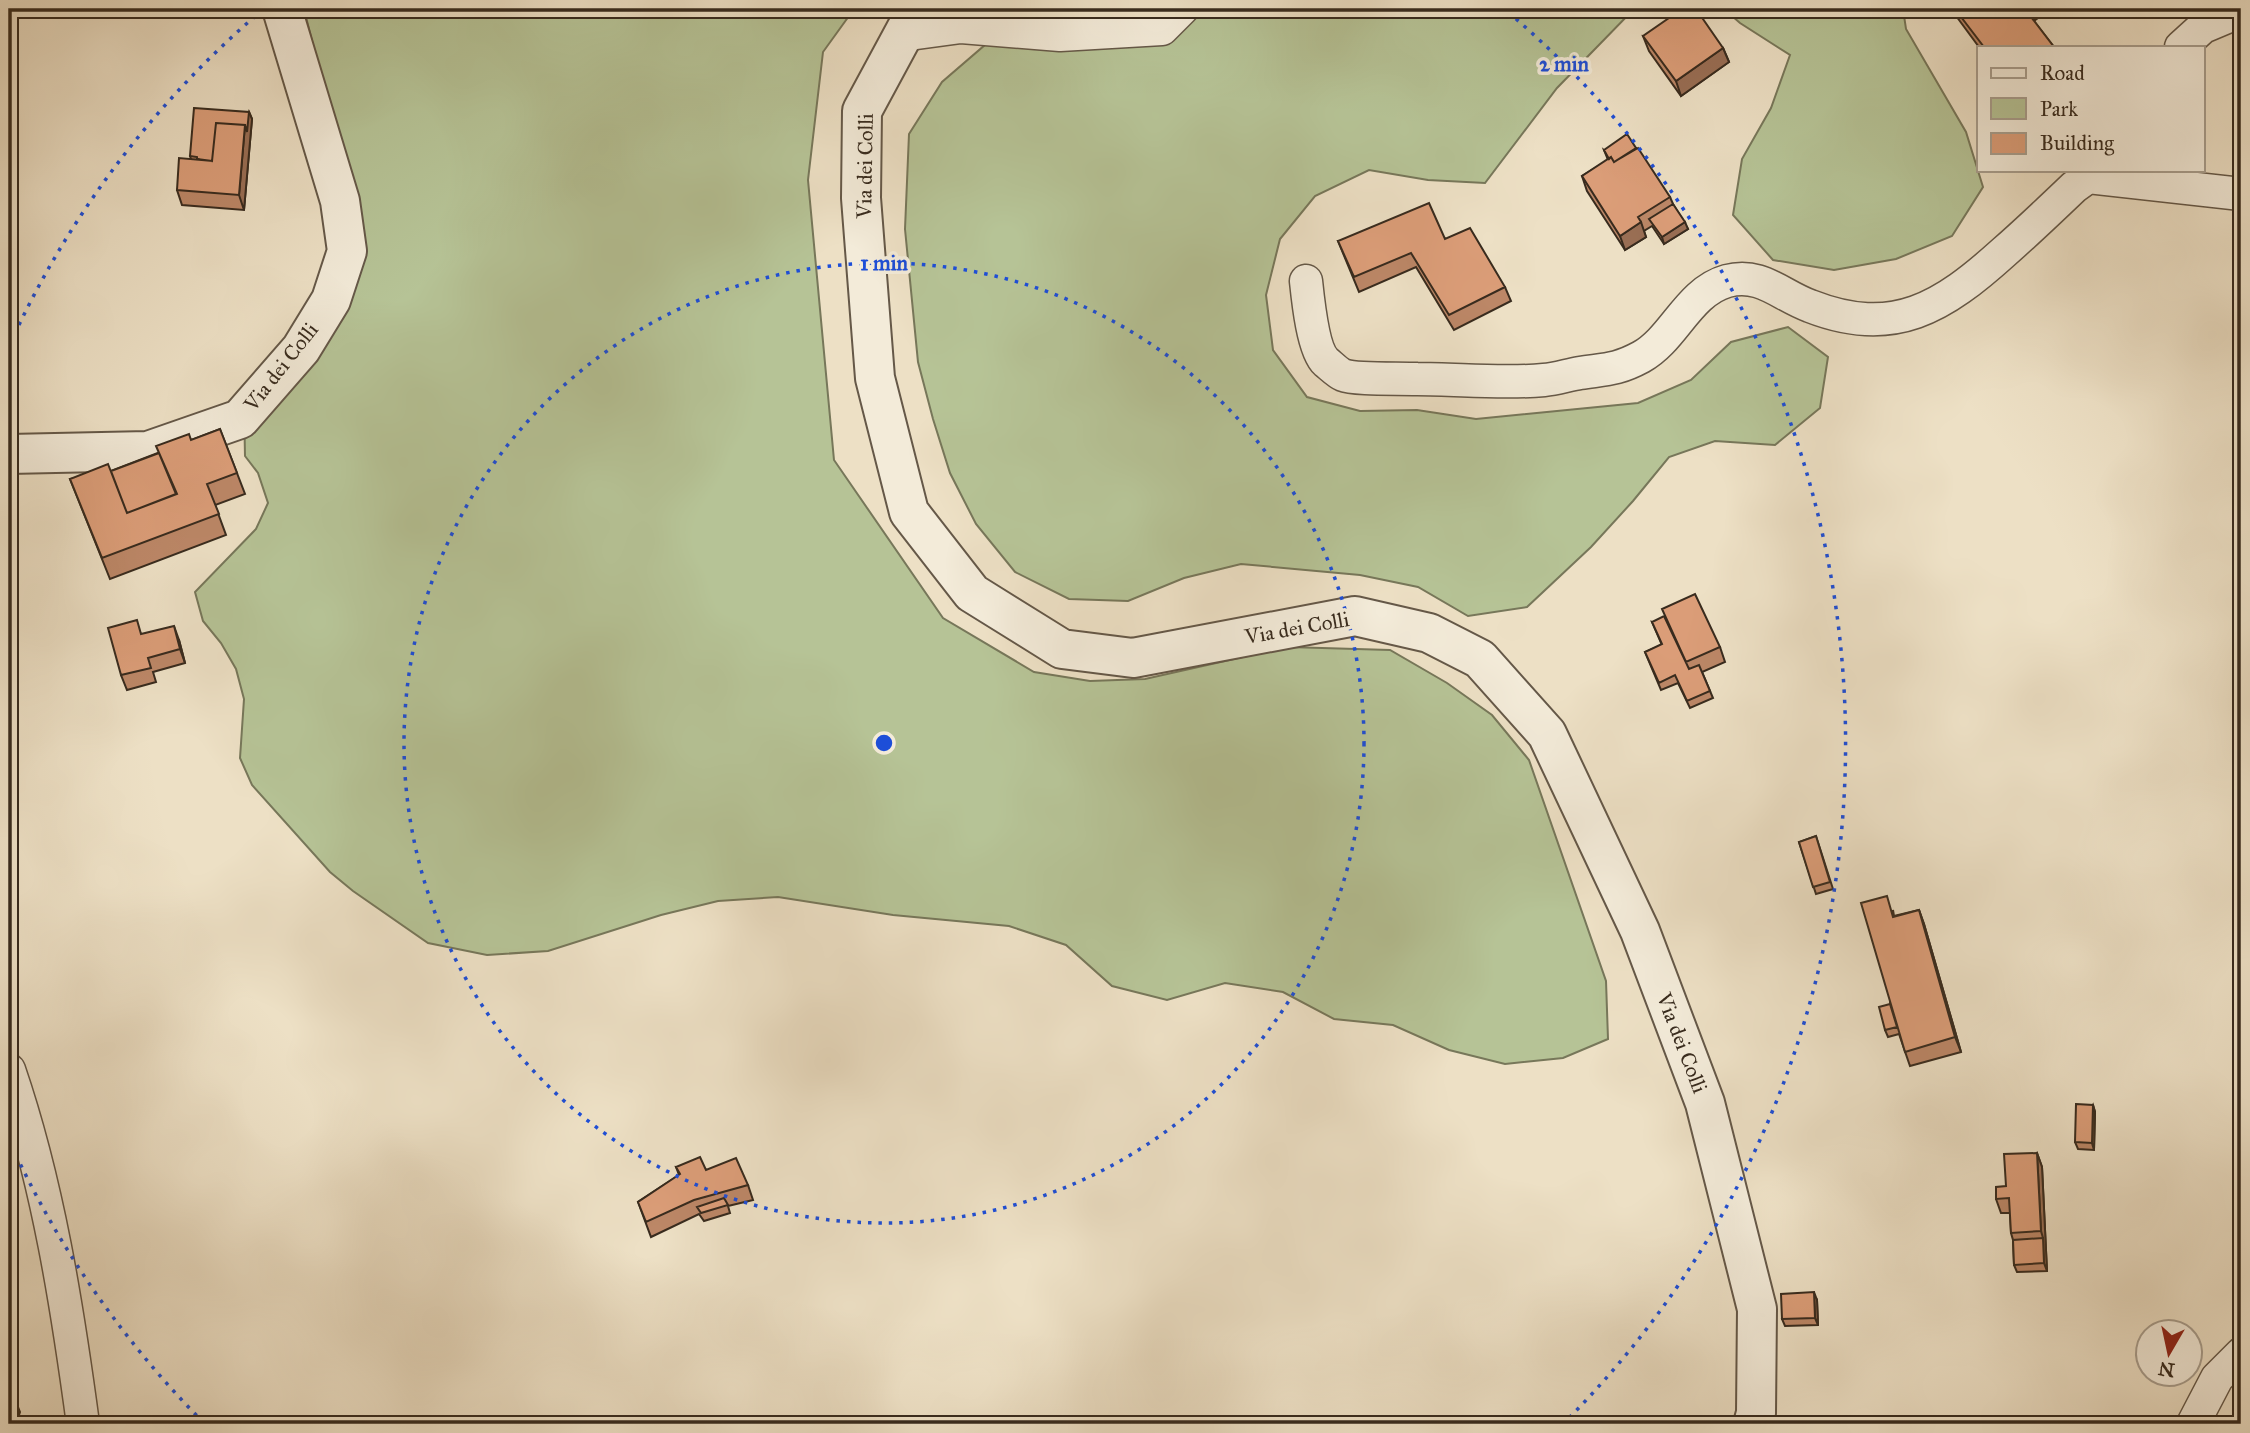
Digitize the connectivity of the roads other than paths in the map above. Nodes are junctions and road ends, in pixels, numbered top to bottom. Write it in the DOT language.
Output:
graph roads {
  1 [pos="282,9"];
  2 [pos="1182,9"];
  3 [pos="2241,11"];
  4 [pos="909,22"];
  5 [pos="2182,46"];
  6 [pos="2090,173"];
  7 [pos="2241,194"];
  8 [pos="1306,281"];
  9 [pos="9,454"];
  10 [pos="9,1070"];
  11 [pos="2241,1353"];
  12 [pos="83,1424"];
  13 [pos="1753,1424"];
  14 [pos="2193,1424"];
  1 -- 9 [label="street, Via dei Colli"];
  2 -- 4 [label="street, Via dei Colli"];
  3 -- 5 [label="street"];
  4 -- 13 [label="street, Via dei Colli"];
  6 -- 7 [label="street"];
  6 -- 8 [label="street"];
  10 -- 12 [label="street"];
  11 -- 14 [label="street"];
}
